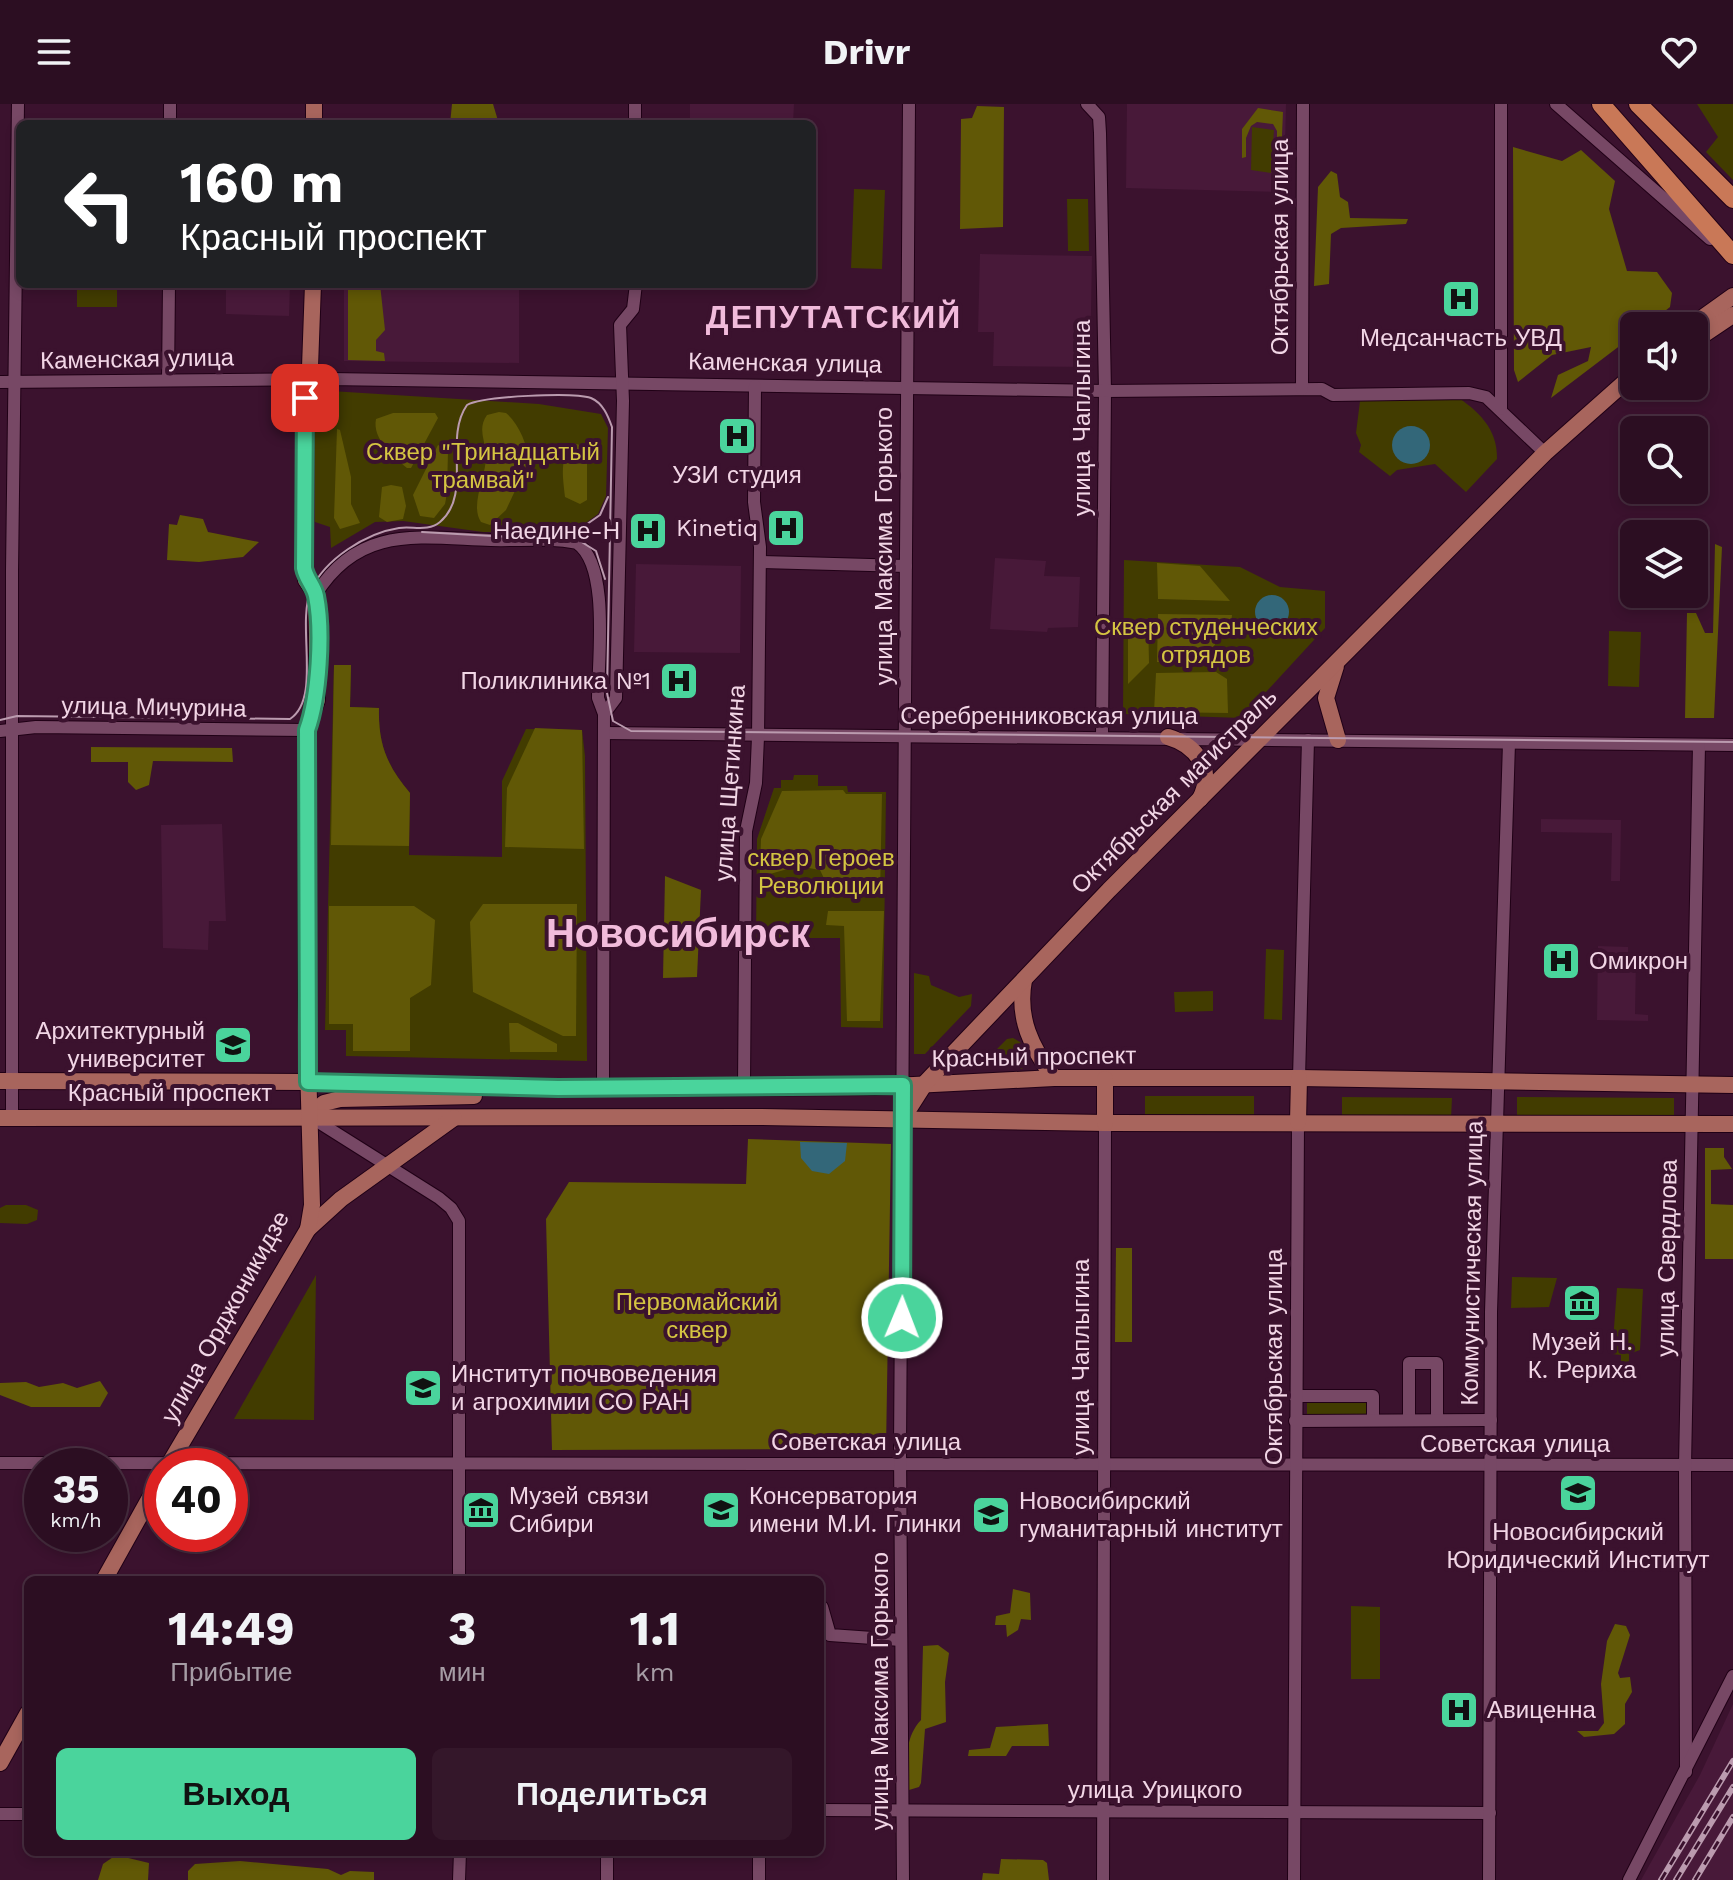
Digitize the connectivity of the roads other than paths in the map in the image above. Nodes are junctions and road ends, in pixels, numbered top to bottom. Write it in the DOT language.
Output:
graph roads {
  1 [pos="909,104"];
  2 [pos="1087,104"];
  3 [pos="1303,104"];
  4 [pos="1501,104"];
  5 [pos="1556,104"];
  6 [pos="1601,104"];
  7 [pos="1638,104"];
  8 [pos="1733,199"];
  9 [pos="16,243"];
  10 [pos="1733,257"];
  11 [pos="169,288"];
  12 [pos="313,288"];
  13 [pos="636,288"];
  14 [pos="1733,296"];
  15 [pos="1733,315"];
  16 [pos="1708,320"];
  17 [pos="1708,326"];
  18 [pos="305,379"];
  19 [pos="168,380"];
  20 [pos="0,382"];
  21 [pos="14,382"];
  22 [pos="623,383"];
  23 [pos="755,386"];
  24 [pos="1620,386"];
  25 [pos="907,387"];
  26 [pos="1302,389"];
  27 [pos="1105,391"];
  28 [pos="1501,409"];
  29 [pos="1545,453"];
  30 [pos="760,562"];
  31 [pos="906,566"];
  32 [pos="316,594"];
  33 [pos="1338,660"];
  34 [pos="604,714"];
  35 [pos="307,730"];
  36 [pos="6,731"];
  37 [pos="605,733"];
  38 [pos="758,737"];
  39 [pos="905,737"];
  40 [pos="1102,737"];
  41 [pos="1168,737"];
  42 [pos="1260,739"];
  43 [pos="1308,740"];
  44 [pos="1338,740"];
  45 [pos="1509,743"];
  46 [pos="1699,745"];
  47 [pos="1733,745"];
  48 [pos="1199,802"];
  49 [pos="1025,978"];
  50 [pos="1054,1078"];
  51 [pos="1299,1078"];
  52 [pos="1105,1079"];
  53 [pos="6,1081"];
  54 [pos="308,1082"];
  55 [pos="926,1082"];
  56 [pos="1497,1082"];
  57 [pos="903,1085"];
  58 [pos="1691,1085"];
  59 [pos="1733,1085"];
  60 [pos="744,1086"];
  61 [pos="535,1088"];
  62 [pos="603,1088"];
  63 [pos="309,1116"];
  64 [pos="6,1118"];
  65 [pos="454,1118"];
  66 [pos="903,1118"];
  67 [pos="1298,1122"];
  68 [pos="1105,1123"];
  69 [pos="1690,1123"];
  70 [pos="1733,1124"];
  71 [pos="1496,1125"];
  72 [pos="389,1163"];
  73 [pos="308,1229"];
  74 [pos="1295,1396"];
  75 [pos="1373,1420"];
  76 [pos="1409,1420"];
  77 [pos="1437,1420"];
  78 [pos="1491,1420"];
  79 [pos="1295,1421"];
  80 [pos="178,1448"];
  81 [pos="0,1463"];
  82 [pos="1102,1463"];
  83 [pos="1295,1463"];
  84 [pos="458,1464"];
  85 [pos="900,1464"];
  86 [pos="1733,1465"];
  87 [pos="1685,1466"];
  88 [pos="1491,1467"];
  89 [pos="144,1468"];
  90 [pos="248,1468"];
  91 [pos="144,1508"];
  92 [pos="106,1576"];
  93 [pos="459,1576"];
  94 [pos="824,1607"];
  95 [pos="837,1608"];
  96 [pos="824,1616"];
  97 [pos="901,1640"];
  98 [pos="1733,1676"];
  99 [pos="24,1720"];
  100 [pos="0,1763"];
  101 [pos="1686,1772"];
  102 [pos="903,1809"];
  103 [pos="824,1810"];
  104 [pos="1293,1812"];
  105 [pos="1101,1813"];
  106 [pos="1490,1813"];
  107 [pos="0,1814"];
  108 [pos="24,1814"];
  109 [pos="460,1856"];
  110 [pos="607,1856"];
  111 [pos="759,1856"];
  112 [pos="459,1880"];
  113 [pos="607,1880"];
  114 [pos="759,1880"];
  115 [pos="903,1880"];
  116 [pos="1103,1880"];
  117 [pos="1294,1880"];
  118 [pos="1489,1880"];
  119 [pos="1629,1880"];
  1 -- 25 [label="street, улица Максима Горького"];
  2 -- 27 [label="street, улица Чаплыгина"];
  3 -- 26 [label="street, Октябрьская улица"];
  4 -- 28 [label="street"];
  5 -- 10 [label="street"];
  6 -- 10 [label="highway"];
  7 -- 8 [label="highway"];
  9 -- 21 [label="street"];
  11 -- 19 [label="street"];
  12 -- 18 [label="main road, улица Орджоникидзе"];
  13 -- 22 [label="street"];
  14 -- 16 [label="main road"];
  15 -- 17 [label="main road"];
  18 -- 19 [label="street, Каменская улица"];
  18 -- 22 [label="street, Каменская улица"];
  18 -- 32 [label="main road, улица Орджоникидзе"];
  19 -- 21 [label="street, Каменская улица"];
  20 -- 21 [label="street, Каменская улица"];
  21 -- 36 [label="street"];
  22 -- 23 [label="street, Каменская улица"];
  22 -- 34 [label="street"];
  23 -- 25 [label="street, Каменская улица"];
  23 -- 30 [label="street, улица Щетинкина"];
  24 -- 29 [label="main road, Октябрьская магистраль"];
  25 -- 27 [label="street, Каменская улица"];
  25 -- 31 [label="street, улица Максима Горького"];
  26 -- 27 [label="street, Каменская улица"];
  26 -- 28 [label="street, Каменская улица"];
  27 -- 40 [label="street, улица Чаплыгина"];
  28 -- 29 [label="street, Каменская улица"];
  29 -- 33 [label="main road, Октябрьская магистраль"];
  30 -- 31 [label="street"];
  30 -- 38 [label="street, улица Щетинкина"];
  31 -- 39 [label="street, улица Максима Горького"];
  32 -- 34 [label="street"];
  32 -- 35 [label="main road, улица Орджоникидзе"];
  33 -- 42 [label="main road, Октябрьская магистраль"];
  33 -- 44 [label="main road"];
  34 -- 37 [label="street"];
  35 -- 36 [label="street, улица Мичурина"];
  35 -- 54 [label="main road, улица Орджоникидзе"];
  36 -- 53 [label="street"];
  37 -- 38 [label="street, Серебренниковская улица"];
  37 -- 62 [label="street"];
  38 -- 39 [label="street, Серебренниковская улица"];
  38 -- 60 [label="street, улица Щетинкина"];
  39 -- 40 [label="street, Серебренниковская улица"];
  39 -- 57 [label="street, улица Максима Горького"];
  40 -- 41 [label="street, Серебренниковская улица"];
  41 -- 42 [label="street, Серебренниковская улица"];
  41 -- 48 [label="main road"];
  42 -- 43 [label="street, Серебренниковская улица"];
  42 -- 48 [label="main road, Октябрьская магистраль"];
  43 -- 44 [label="street, Серебренниковская улица"];
  43 -- 51 [label="street"];
  44 -- 45 [label="street, Серебренниковская улица"];
  45 -- 46 [label="street, Серебренниковская улица"];
  45 -- 56 [label="street, Коммунистическая улица"];
  46 -- 47 [label="street, Серебренниковская улица"];
  46 -- 58 [label="street, улица Свердлова"];
  48 -- 49 [label="main road, Октябрьская магистраль"];
  49 -- 50 [label="main road"];
  49 -- 55 [label="main road, Октябрьская магистраль"];
  50 -- 52 [label="main road, Красный проспект"];
  50 -- 55 [label="main road, Красный проспект"];
  51 -- 52 [label="main road, Красный проспект"];
  51 -- 56 [label="main road, Красный проспект"];
  51 -- 67 [label="main road"];
  52 -- 68 [label="main road"];
  53 -- 54 [label="main road, Красный проспект"];
  53 -- 64 [label="street"];
  54 -- 61 [label="main road, Красный проспект"];
  54 -- 63 [label="main road, улица Орджоникидзе"];
  55 -- 57 [label="main road, Красный проспект"];
  55 -- 66 [label="main road, Октябрьская магистраль"];
  56 -- 58 [label="main road, Красный проспект"];
  56 -- 71 [label="street, Коммунистическая улица"];
  57 -- 60 [label="main road, Красный проспект"];
  57 -- 66 [label="street, улица Максима Горького"];
  58 -- 59 [label="main road, Красный проспект"];
  58 -- 69 [label="street, улица Свердлова"];
  60 -- 62 [label="main road, Красный проспект"];
  61 -- 62 [label="main road, Красный проспект"];
  61 -- 63 [label="main road"];
  63 -- 64 [label="main road, Красный проспект"];
  63 -- 65 [label="main road, Красный проспект"];
  63 -- 72 [label="street"];
  63 -- 73 [label="main road, улица Орджоникидзе"];
  65 -- 66 [label="main road, Красный проспект"];
  65 -- 72 [label="main road"];
  66 -- 68 [label="main road, Красный проспект"];
  66 -- 85 [label="street, улица Максима Горького"];
  67 -- 68 [label="main road, Красный проспект"];
  67 -- 71 [label="main road, Красный проспект"];
  67 -- 74 [label="street, Октябрьская улица"];
  68 -- 82 [label="street, улица Чаплыгина"];
  69 -- 70 [label="main road, Красный проспект"];
  69 -- 71 [label="main road, Красный проспект"];
  69 -- 87 [label="street, улица Свердлова"];
  71 -- 78 [label="street, Коммунистическая улица"];
  72 -- 73 [label="main road"];
  72 -- 84 [label="street"];
  73 -- 80 [label="main road, улица Орджоникидзе"];
  74 -- 75 [label="street"];
  74 -- 79 [label="street, Октябрьская улица"];
  75 -- 76 [label="street"];
  75 -- 79 [label="street"];
  76 -- 77 [label="street"];
  76 -- 77 [label="street"];
  77 -- 78 [label="street"];
  78 -- 88 [label="street, Коммунистическая улица"];
  79 -- 83 [label="street, Октябрьская улица"];
  81 -- 89 [label="street, Советская улица"];
  82 -- 83 [label="street, Советская улица"];
  82 -- 85 [label="street, Советская улица"];
  82 -- 105 [label="street, улица Чаплыгина"];
  83 -- 88 [label="street, Советская улица"];
  83 -- 104 [label="street, Октябрьская улица"];
  84 -- 85 [label="street, Советская улица"];
  84 -- 90 [label="street, Советская улица"];
  84 -- 93 [label="street"];
  85 -- 97 [label="street, улица Максима Горького"];
  86 -- 87 [label="street, Советская улица"];
  87 -- 88 [label="street, Советская улица"];
  87 -- 101 [label="street, улица Свердлова"];
  88 -- 106 [label="street, Коммунистическая улица"];
  91 -- 92 [label="main road, улица Орджоникидзе"];
  94 -- 95 [label="street"];
  96 -- 97 [label="street"];
  97 -- 102 [label="street, улица Максима Горького"];
  98 -- 101 [label="street"];
  99 -- 100 [label="main road"];
  101 -- 119 [label="street"];
  102 -- 103 [label="street, улица Урицкого"];
  102 -- 105 [label="street, улица Урицкого"];
  102 -- 115 [label="street, улица Максима Горького"];
  104 -- 105 [label="street, улица Урицкого"];
  104 -- 106 [label="street, улица Урицкого"];
  104 -- 117 [label="street, Октябрьская улица"];
  105 -- 116 [label="street, улица Чаплыгина"];
  106 -- 118 [label="street, Коммунистическая улица"];
  107 -- 108 [label="street"];
  109 -- 112 [label="street"];
  110 -- 113 [label="street"];
  111 -- 114 [label="street"];
}
